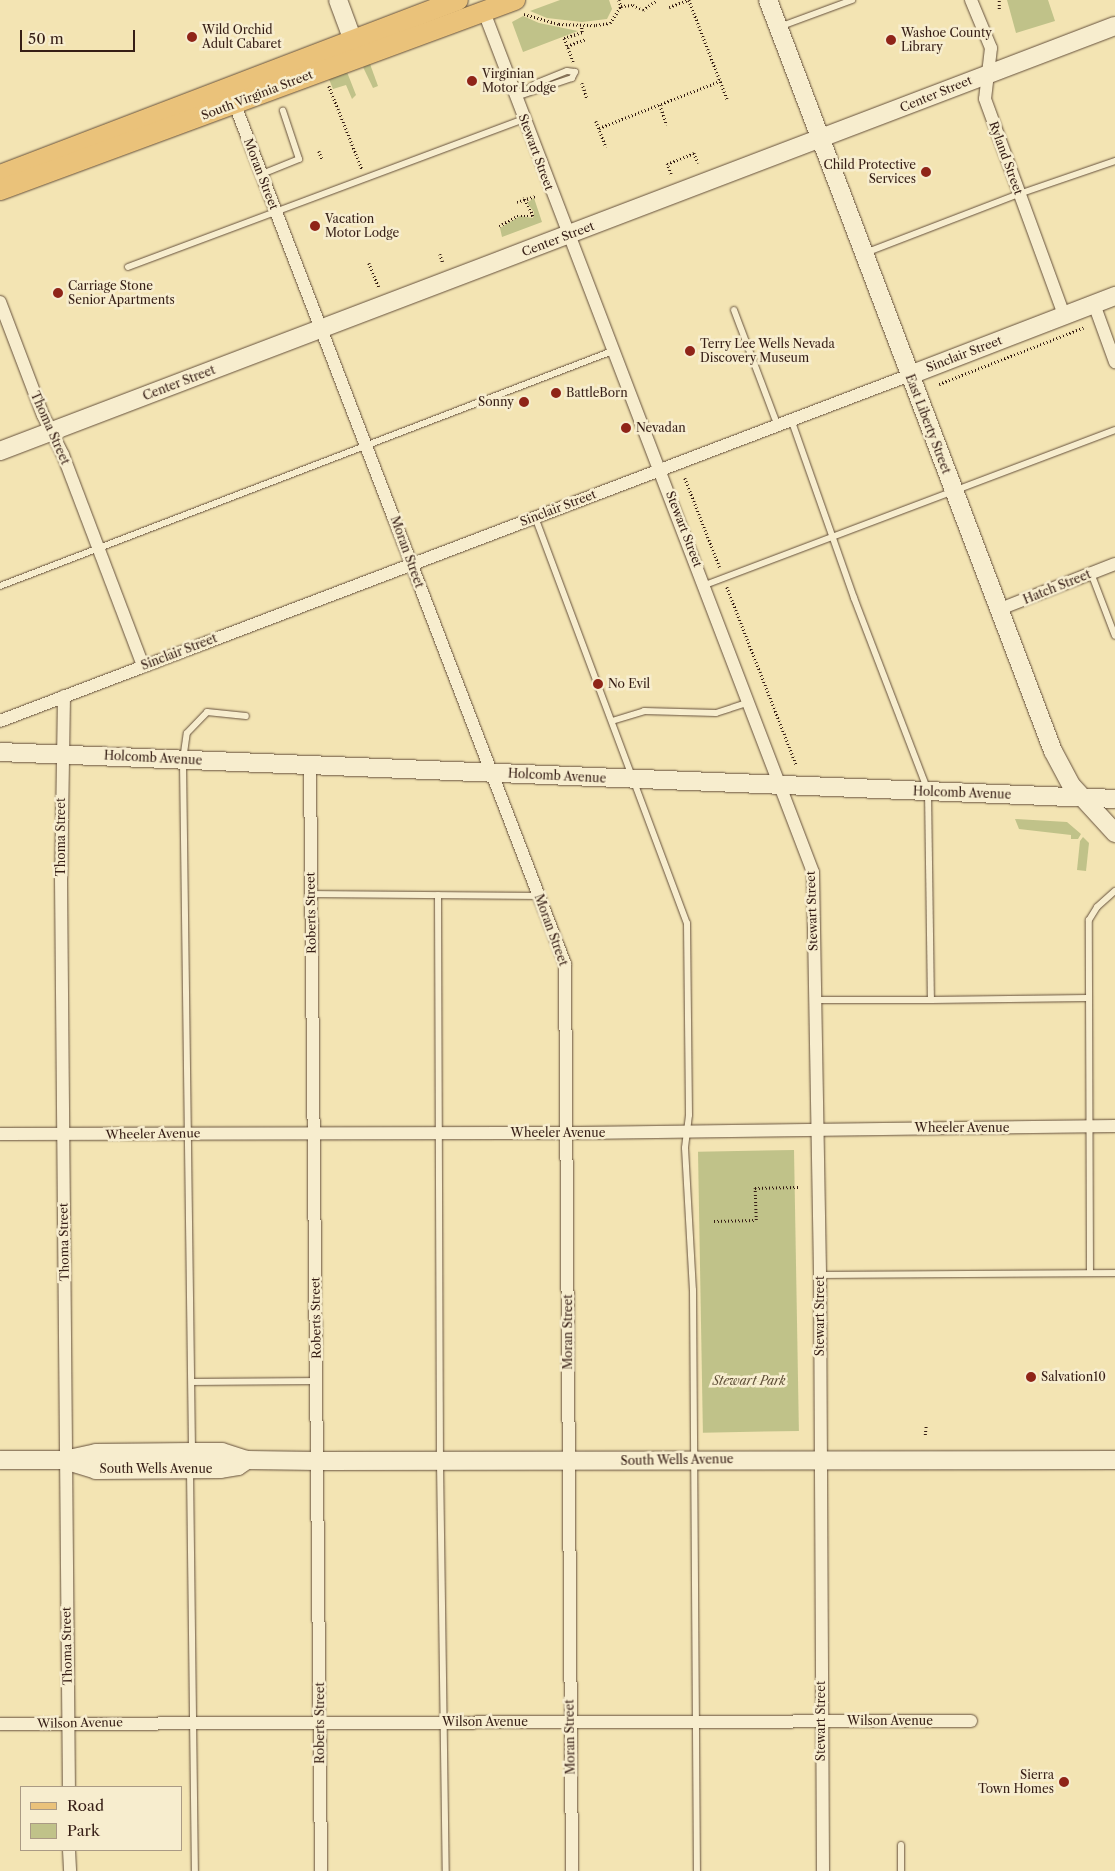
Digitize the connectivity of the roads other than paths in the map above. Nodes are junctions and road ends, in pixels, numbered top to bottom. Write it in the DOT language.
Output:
graph roads {
  1 [pos="338,0"];
  2 [pos="458,0"];
  3 [pos="768,0"];
  4 [pos="852,0"];
  5 [pos="971,0"];
  6 [pos="486,6"];
  7 [pos="518,6"];
  8 [pos="1115,26"];
  9 [pos="778,28"];
  10 [pos="356,48"];
  11 [pos="988,72"];
  12 [pos="516,97"];
  13 [pos="236,104"];
  14 [pos="283,111"];
  15 [pos="524,119"];
  16 [pos="820,141"];
  17 [pos="1115,161"];
  18 [pos="262,174"];
  19 [pos="0,175"];
  20 [pos="0,190"];
  21 [pos="1019,194"];
  22 [pos="275,212"];
  23 [pos="567,235"];
  24 [pos="863,254"];
  25 [pos="128,267"];
  26 [pos="1115,296"];
  27 [pos="0,302"];
  28 [pos="1094,304"];
  29 [pos="734,310"];
  30 [pos="1064,315"];
  31 [pos="2,316"];
  32 [pos="321,329"];
  33 [pos="615,350"];
  34 [pos="1115,362"];
  35 [pos="910,375"];
  36 [pos="792,419"];
  37 [pos="778,424"];
  38 [pos="1115,430"];
  39 [pos="52,431"];
  40 [pos="367,446"];
  41 [pos="0,451"];
  42 [pos="661,469"];
  43 [pos="954,493"];
  44 [pos="535,517"];
  45 [pos="832,536"];
  46 [pos="99,548"];
  47 [pos="412,564"];
  48 [pos="1115,564"];
  49 [pos="1091,573"];
  50 [pos="705,585"];
  51 [pos="0,586"];
  52 [pos="1000,609"];
  53 [pos="1115,636"];
  54 [pos="143,666"];
  55 [pos="64,696"];
  56 [pos="749,702"];
  57 [pos="246,716"];
  58 [pos="0,721"];
  59 [pos="612,722"];
  60 [pos="0,752"];
  61 [pos="61,754"];
  62 [pos="183,760"];
  63 [pos="310,766"];
  64 [pos="491,773"];
  65 [pos="634,780"];
  66 [pos="780,785"];
  67 [pos="928,791"];
  68 [pos="1081,798"];
  69 [pos="1115,799"];
  70 [pos="1115,833"];
  71 [pos="1115,891"];
  72 [pos="310,894"];
  73 [pos="438,895"];
  74 [pos="539,896"];
  75 [pos="1088,998"];
  76 [pos="814,1000"];
  77 [pos="931,1000"];
  78 [pos="1089,1126"];
  79 [pos="1115,1126"];
  80 [pos="817,1129"];
  81 [pos="688,1131"];
  82 [pos="314,1133"];
  83 [pos="438,1133"];
  84 [pos="566,1133"];
  85 [pos="0,1134"];
  86 [pos="64,1134"];
  87 [pos="190,1134"];
  88 [pos="1115,1273"];
  89 [pos="1090,1274"];
  90 [pos="820,1275"];
  91 [pos="317,1381"];
  92 [pos="192,1382"];
  93 [pos="820,1459"];
  94 [pos="0,1460"];
  95 [pos="64,1460"];
  96 [pos="191,1460"];
  97 [pos="694,1460"];
  98 [pos="318,1461"];
  99 [pos="440,1462"];
  100 [pos="568,1462"];
  101 [pos="1112,1462"];
  102 [pos="569,1721"];
  103 [pos="697,1721"];
  104 [pos="821,1721"];
  105 [pos="971,1721"];
  106 [pos="194,1722"];
  107 [pos="321,1722"];
  108 [pos="444,1722"];
  109 [pos="0,1724"];
  110 [pos="68,1724"];
  111 [pos="68,1786"];
  112 [pos="901,1845"];
  113 [pos="69,1851"];
  114 [pos="70,1871"];
  115 [pos="196,1871"];
  116 [pos="321,1871"];
  117 [pos="446,1871"];
  118 [pos="572,1871"];
  119 [pos="697,1871"];
  120 [pos="823,1871"];
  121 [pos="901,1871"];
  1 -- 10 [label="main road"];
  2 -- 10 [label="main road, South Virginia Street"];
  3 -- 9 [label="main road, East Liberty Street"];
  4 -- 9 [label="lane"];
  5 -- 11 [label="street, Ryland Street"];
  6 -- 7 [label="main road, South Virginia Street"];
  6 -- 10 [label="main road, South Virginia Street"];
  6 -- 12 [label="street, Stewart Street"];
  8 -- 11 [label="main road, Center Street"];
  9 -- 16 [label="main road, East Liberty Street"];
  10 -- 13 [label="main road, South Virginia Street"];
  10 -- 19 [label="main road, South Virginia Street"];
  11 -- 16 [label="main road, Center Street"];
  11 -- 21 [label="street, Ryland Street"];
  12 -- 12 [label="lane"];
  12 -- 15 [label="street, Stewart Street"];
  13 -- 18 [label="street, Moran Street"];
  13 -- 20 [label="main road, South Virginia Street"];
  14 -- 18 [label="lane"];
  15 -- 22 [label="lane"];
  15 -- 23 [label="street, Stewart Street"];
  16 -- 23 [label="main road, Center Street"];
  16 -- 24 [label="main road, East Liberty Street"];
  17 -- 21 [label="lane"];
  18 -- 22 [label="street, Moran Street"];
  21 -- 24 [label="lane"];
  21 -- 30 [label="street, Ryland Street"];
  22 -- 25 [label="lane"];
  22 -- 32 [label="street, Moran Street"];
  23 -- 32 [label="main road, Center Street"];
  23 -- 33 [label="street, Stewart Street"];
  24 -- 35 [label="main road, East Liberty Street"];
  26 -- 28 [label="main road, Sinclair Street"];
  27 -- 31 [label="street, Thoma Street"];
  28 -- 30 [label="main road, Sinclair Street"];
  28 -- 34 [label="street"];
  29 -- 37 [label="lane"];
  30 -- 35 [label="main road, Sinclair Street"];
  31 -- 39 [label="street, Thoma Street"];
  32 -- 39 [label="main road, Center Street"];
  32 -- 40 [label="street, Moran Street"];
  33 -- 40 [label="lane"];
  33 -- 42 [label="street, Stewart Street"];
  35 -- 36 [label="street, Sinclair Street"];
  35 -- 43 [label="main road, East Liberty Street"];
  36 -- 37 [label="street, Sinclair Street"];
  36 -- 45 [label="lane"];
  37 -- 42 [label="street, Sinclair Street"];
  38 -- 43 [label="lane"];
  39 -- 41 [label="main road, Center Street"];
  39 -- 46 [label="street, Thoma Street"];
  40 -- 46 [label="lane"];
  40 -- 47 [label="street, Moran Street"];
  42 -- 44 [label="street, Sinclair Street"];
  42 -- 50 [label="street, Stewart Street"];
  43 -- 45 [label="lane"];
  43 -- 52 [label="main road, East Liberty Street"];
  44 -- 47 [label="street, Sinclair Street"];
  44 -- 59 [label="lane"];
  45 -- 50 [label="lane"];
  45 -- 67 [label="lane"];
  46 -- 51 [label="lane"];
  46 -- 54 [label="street, Thoma Street"];
  47 -- 54 [label="street, Sinclair Street"];
  47 -- 64 [label="street, Moran Street"];
  48 -- 49 [label="street, Hatch Street"];
  49 -- 52 [label="street, Hatch Street"];
  49 -- 53 [label="lane"];
  50 -- 56 [label="street, Stewart Street"];
  52 -- 68 [label="main road, East Liberty Street"];
  54 -- 55 [label="street, Sinclair Street"];
  55 -- 58 [label="street, Sinclair Street"];
  55 -- 61 [label="street, Thoma Street"];
  56 -- 59 [label="lane"];
  56 -- 66 [label="street, Stewart Street"];
  57 -- 62 [label="lane"];
  59 -- 65 [label="lane"];
  60 -- 61 [label="main road, Holcomb Avenue"];
  61 -- 62 [label="main road, Holcomb Avenue"];
  61 -- 86 [label="street, Thoma Street"];
  62 -- 63 [label="main road, Holcomb Avenue"];
  62 -- 87 [label="lane"];
  63 -- 64 [label="main road, Holcomb Avenue"];
  63 -- 72 [label="street, Roberts Street"];
  64 -- 65 [label="main road, Holcomb Avenue"];
  64 -- 74 [label="street, Moran Street"];
  65 -- 66 [label="main road, Holcomb Avenue"];
  65 -- 81 [label="lane"];
  66 -- 67 [label="main road, Holcomb Avenue"];
  66 -- 76 [label="street, Stewart Street"];
  67 -- 68 [label="main road, Holcomb Avenue"];
  67 -- 77 [label="lane"];
  68 -- 69 [label="main road, Holcomb Avenue"];
  68 -- 70 [label="main road, East Liberty Street"];
  71 -- 75 [label="lane"];
  72 -- 73 [label="lane"];
  72 -- 82 [label="street, Roberts Street"];
  73 -- 74 [label="lane"];
  73 -- 83 [label="lane"];
  74 -- 84 [label="street, Moran Street"];
  75 -- 77 [label="lane"];
  75 -- 78 [label="lane"];
  76 -- 77 [label="lane"];
  76 -- 80 [label="street, Stewart Street"];
  78 -- 79 [label="street, Wheeler Avenue"];
  78 -- 80 [label="street, Wheeler Avenue"];
  78 -- 89 [label="lane"];
  80 -- 81 [label="street, Wheeler Avenue"];
  80 -- 90 [label="street, Stewart Street"];
  81 -- 84 [label="street, Wheeler Avenue"];
  81 -- 97 [label="lane"];
  82 -- 83 [label="street, Wheeler Avenue"];
  82 -- 87 [label="street, Wheeler Avenue"];
  82 -- 91 [label="street, Roberts Street"];
  83 -- 84 [label="street, Wheeler Avenue"];
  83 -- 99 [label="lane"];
  84 -- 100 [label="street, Moran Street"];
  85 -- 86 [label="street, Wheeler Avenue"];
  86 -- 87 [label="street, Wheeler Avenue"];
  86 -- 95 [label="street, Thoma Street"];
  87 -- 92 [label="lane"];
  88 -- 89 [label="lane"];
  89 -- 90 [label="lane"];
  90 -- 93 [label="street, Stewart Street"];
  91 -- 92 [label="lane"];
  91 -- 98 [label="street, Roberts Street"];
  92 -- 96 [label="lane"];
  93 -- 97 [label="main road, South Wells Avenue"];
  93 -- 101 [label="main road, South Wells Avenue"];
  93 -- 104 [label="street, Stewart Street"];
  94 -- 95 [label="main road, South Wells Avenue"];
  95 -- 96 [label="main road, South Wells Avenue"];
  95 -- 110 [label="street, Thoma Street"];
  96 -- 98 [label="main road, South Wells Avenue"];
  96 -- 106 [label="lane"];
  97 -- 100 [label="main road, South Wells Avenue"];
  97 -- 103 [label="lane"];
  98 -- 99 [label="main road, South Wells Avenue"];
  98 -- 107 [label="street, Roberts Street"];
  99 -- 100 [label="main road, South Wells Avenue"];
  99 -- 108 [label="lane"];
  100 -- 102 [label="street, Moran Street"];
  102 -- 103 [label="street, Wilson Avenue"];
  102 -- 108 [label="street, Wilson Avenue"];
  102 -- 118 [label="street, Moran Street"];
  103 -- 104 [label="street, Wilson Avenue"];
  103 -- 119 [label="lane"];
  104 -- 105 [label="street, Wilson Avenue"];
  104 -- 120 [label="street, Stewart Street"];
  106 -- 107 [label="street, Wilson Avenue"];
  106 -- 110 [label="street, Wilson Avenue"];
  106 -- 115 [label="lane"];
  107 -- 108 [label="street, Wilson Avenue"];
  107 -- 116 [label="street, Roberts Street"];
  108 -- 117 [label="lane"];
  109 -- 110 [label="street, Wilson Avenue"];
  110 -- 111 [label="street, Thoma Street"];
  112 -- 121 [label="lane"];
  113 -- 114 [label="street"];
}
